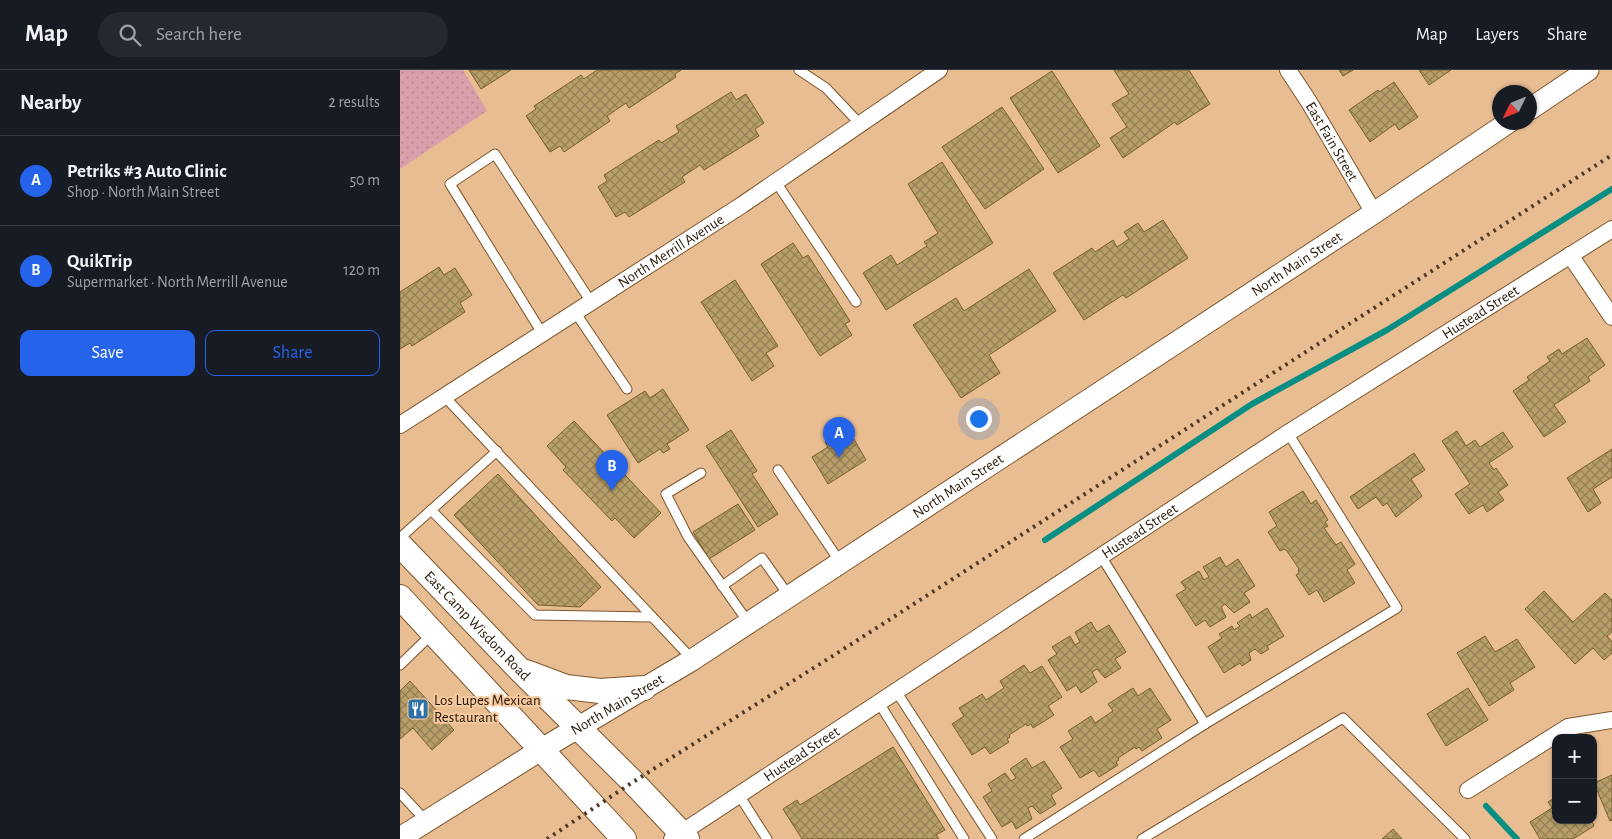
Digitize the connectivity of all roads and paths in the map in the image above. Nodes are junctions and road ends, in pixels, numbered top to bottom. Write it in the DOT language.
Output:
graph roads {
  1 [pos="799,70"];
  2 [pos="938,70"];
  3 [pos="1288,70"];
  4 [pos="1588,70"];
  5 [pos="1537,104"];
  6 [pos="860,124"];
  7 [pos="1497,130"];
  8 [pos="776,182"];
  9 [pos="1374,213"];
  10 [pos="1612,229"];
  11 [pos="1570,255"];
  12 [pos="591,302"];
  13 [pos="856,302"];
  14 [pos="575,312"];
  15 [pos="1612,317"];
  16 [pos="542,333"];
  17 [pos="627,389"];
  18 [pos="444,396"];
  19 [pos="400,425"];
  20 [pos="1288,433"];
  21 [pos="497,451"];
  22 [pos="778,470"];
  23 [pos="701,473"];
  24 [pos="431,510"];
  25 [pos="400,538"];
  26 [pos="400,545"];
  27 [pos="1101,556"];
  28 [pos="840,563"];
  29 [pos="722,586"];
  30 [pos="789,596"];
  31 [pos="400,597"];
  32 [pos="652,616"];
  33 [pos="748,623"];
  34 [pos="434,633"];
  35 [pos="692,660"];
  36 [pos="400,666"];
  37 [pos="519,669"];
  38 [pos="644,688"];
  39 [pos="896,691"];
  40 [pos="879,703"];
  41 [pos="1612,720"];
  42 [pos="1205,724"];
  43 [pos="578,728"];
  44 [pos="542,749"];
  45 [pos="1468,790"];
  46 [pos="400,793"];
  47 [pos="739,795"];
  48 [pos="426,821"];
  49 [pos="680,837"];
  50 [pos="400,838"];
  51 [pos="624,839"];
  52 [pos="767,839"];
  53 [pos="964,839"];
  54 [pos="992,839"];
  55 [pos="1024,839"];
  56 [pos="1142,839"];
  57 [pos="1465,839"];
  1 -- 6 [label="lane"];
  2 -- 6 [label="street, North Merrill Avenue"];
  3 -- 9 [label="street, East Fain Street"];
  4 -- 5 [label="street"];
  6 -- 8 [label="street, North Merrill Avenue"];
  7 -- 9 [label="street, North Main Street"];
  8 -- 12 [label="street, North Merrill Avenue"];
  8 -- 13 [label="lane"];
  9 -- 28 [label="street, North Main Street"];
  10 -- 11 [label="street, Hustead Street"];
  11 -- 15 [label="street"];
  11 -- 20 [label="street, Hustead Street"];
  12 -- 14 [label="street, North Merrill Avenue"];
  12 -- 16 [label="lane"];
  14 -- 16 [label="street, North Merrill Avenue"];
  14 -- 17 [label="lane"];
  16 -- 18 [label="street, North Merrill Avenue"];
  18 -- 19 [label="street, North Merrill Avenue"];
  18 -- 21 [label="lane"];
  20 -- 27 [label="street, Hustead Street"];
  20 -- 42 [label="lane"];
  21 -- 24 [label="lane"];
  21 -- 32 [label="lane"];
  22 -- 28 [label="lane"];
  23 -- 29 [label="lane"];
  24 -- 25 [label="lane"];
  24 -- 32 [label="lane"];
  26 -- 37 [label="main road, East Camp Wisdom Road"];
  27 -- 39 [label="street, Hustead Street"];
  27 -- 42 [label="lane"];
  28 -- 30 [label="street, North Main Street"];
  29 -- 30 [label="lane"];
  29 -- 33 [label="lane"];
  30 -- 33 [label="street, North Main Street"];
  31 -- 34 [label="main road"];
  32 -- 35 [label="lane"];
  33 -- 35 [label="street, North Main Street"];
  34 -- 36 [label="lane"];
  34 -- 44 [label="main road"];
  35 -- 38 [label="street, North Main Street"];
  37 -- 38 [label="main road"];
  37 -- 43 [label="main road, East Camp Wisdom Road"];
  38 -- 43 [label="street, North Main Street"];
  39 -- 40 [label="street, Hustead Street"];
  39 -- 54 [label="lane"];
  40 -- 47 [label="street, Hustead Street"];
  40 -- 53 [label="lane"];
  41 -- 45 [label="street"];
  42 -- 55 [label="lane"];
  43 -- 44 [label="street, North Main Street"];
  43 -- 49 [label="main road, East Camp Wisdom Road"];
  44 -- 48 [label="street, North Main Street"];
  44 -- 51 [label="main road"];
  46 -- 48 [label="lane"];
  47 -- 49 [label="street, Hustead Street"];
  47 -- 52 [label="lane"];
  48 -- 50 [label="street, North Main Street"];
  56 -- 57 [label="lane"];
}
